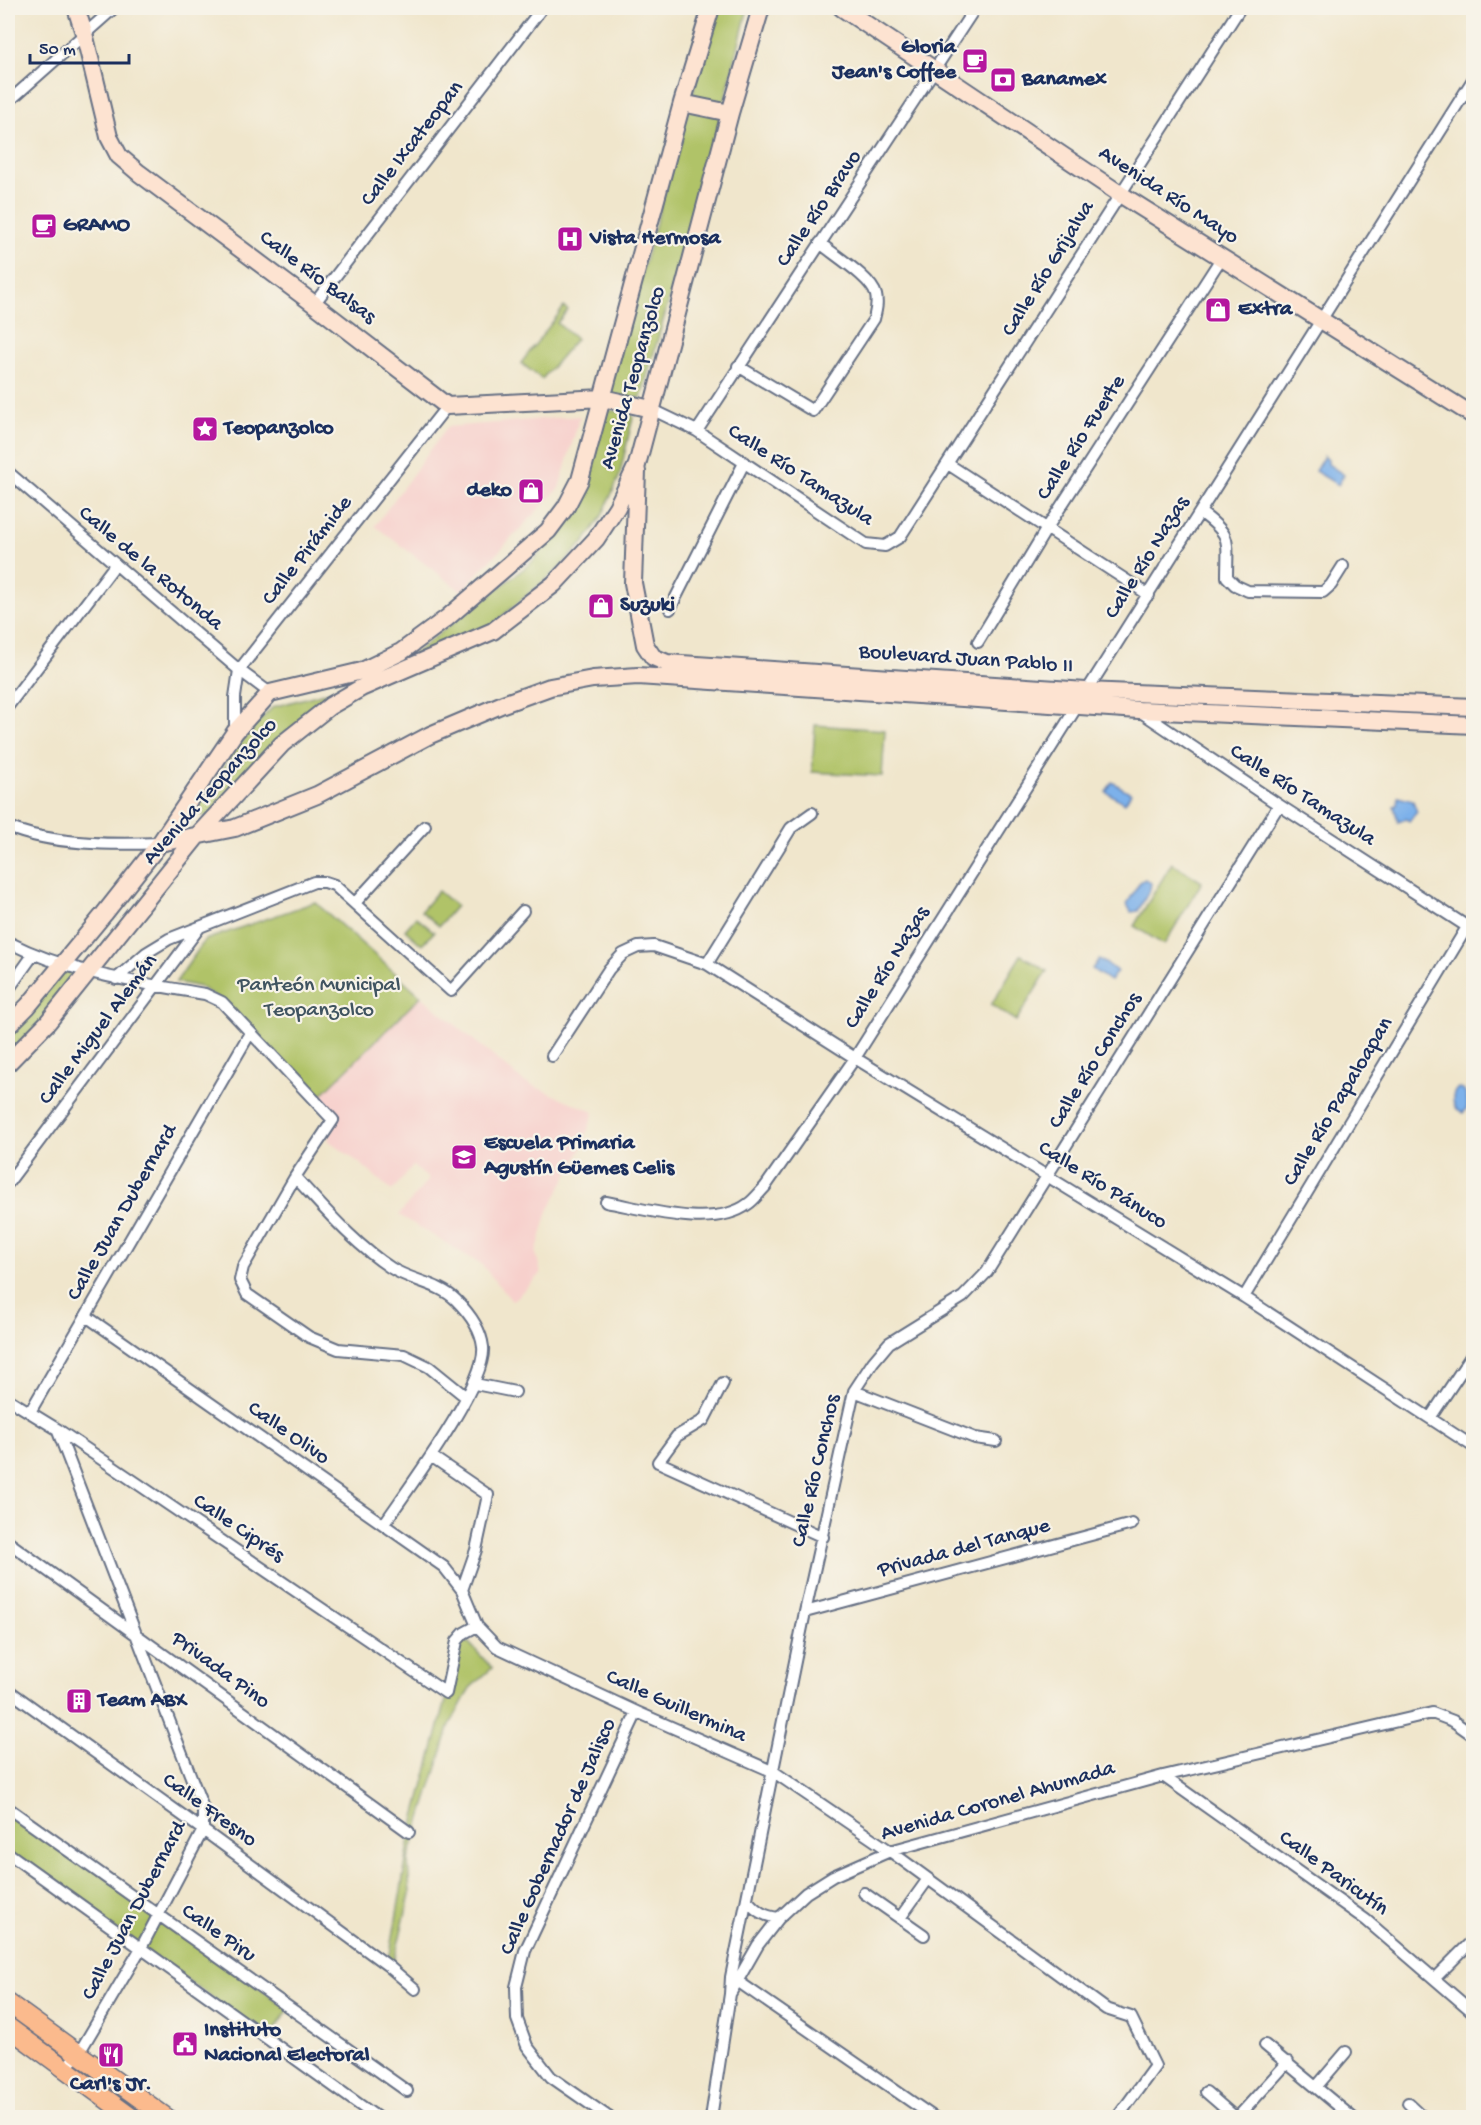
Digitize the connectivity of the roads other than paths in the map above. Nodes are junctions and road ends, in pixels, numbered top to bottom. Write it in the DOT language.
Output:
graph roads {
  1 [pos="76,8"];
  2 [pos="114,8"];
  3 [pos="542,8"];
  4 [pos="711,8"];
  5 [pos="761,8"];
  6 [pos="842,8"];
  7 [pos="975,8"];
  8 [pos="1240,8"];
  9 [pos="84,33"];
  10 [pos="935,70"];
  11 [pos="1473,78"];
  12 [pos="8,102"];
  13 [pos="682,103"];
  14 [pos="730,114"];
  15 [pos="1120,194"];
  16 [pos="820,243"];
  17 [pos="1222,257"];
  18 [pos="314,304"];
  19 [pos="1320,319"];
  20 [pos="738,366"];
  21 [pos="603,398"];
  22 [pos="447,406"];
  23 [pos="651,409"];
  24 [pos="1473,416"];
  25 [pos="697,431"];
  26 [pos="744,463"];
  27 [pos="948,464"];
  28 [pos="637,465"];
  29 [pos="8,472"];
  30 [pos="1200,512"];
  31 [pos="1047,528"];
  32 [pos="885,546"];
  33 [pos="115,565"];
  34 [pos="1342,566"];
  35 [pos="1149,595"];
  36 [pos="670,609"];
  37 [pos="978,642"];
  38 [pos="239,670"];
  39 [pos="1111,692"];
  40 [pos="270,693"];
  41 [pos="1082,698"];
  42 [pos="8,706"];
  43 [pos="1473,707"];
  44 [pos="1139,710"];
  45 [pos="1473,725"];
  46 [pos="235,732"];
  47 [pos="1279,805"];
  48 [pos="812,813"];
  49 [pos="425,826"];
  50 [pos="8,827"];
  51 [pos="198,835"];
  52 [pos="160,843"];
  53 [pos="355,903"];
  54 [pos="523,911"];
  55 [pos="200,928"];
  56 [pos="1470,929"];
  57 [pos="8,942"];
  58 [pos="33,955"];
  59 [pos="707,964"];
  60 [pos="63,965"];
  61 [pos="86,973"];
  62 [pos="116,979"];
  63 [pos="158,986"];
  64 [pos="8,990"];
  65 [pos="8,1026"];
  66 [pos="250,1033"];
  67 [pos="552,1056"];
  68 [pos="855,1058"];
  69 [pos="8,1063"];
  70 [pos="1047,1175"];
  71 [pos="295,1178"];
  72 [pos="8,1183"];
  73 [pos="606,1202"];
  74 [pos="1244,1297"];
  75 [pos="86,1316"];
  76 [pos="1473,1352"];
  77 [pos="723,1383"];
  78 [pos="475,1384"];
  79 [pos="854,1391"];
  80 [pos="515,1392"];
  81 [pos="466,1397"];
  82 [pos="8,1399"];
  83 [pos="30,1412"];
  84 [pos="1430,1418"];
  85 [pos="57,1429"];
  86 [pos="996,1441"];
  87 [pos="1473,1447"];
  88 [pos="431,1456"];
  89 [pos="384,1524"];
  90 [pos="1132,1524"];
  91 [pos="823,1538"];
  92 [pos="8,1542"];
  93 [pos="462,1590"];
  94 [pos="805,1612"];
  95 [pos="477,1626"];
  96 [pos="135,1634"];
  97 [pos="8,1690"];
  98 [pos="637,1712"];
  99 [pos="1473,1736"];
  100 [pos="774,1772"];
  101 [pos="1163,1776"];
  102 [pos="8,1808"];
  103 [pos="204,1830"];
  104 [pos="409,1832"];
  105 [pos="890,1851"];
  106 [pos="8,1853"];
  107 [pos="928,1879"];
  108 [pos="864,1893"];
  109 [pos="747,1900"];
  110 [pos="159,1916"];
  111 [pos="779,1918"];
  112 [pos="900,1918"];
  113 [pos="924,1935"];
  114 [pos="1473,1939"];
  115 [pos="141,1948"];
  116 [pos="1435,1978"];
  117 [pos="735,1979"];
  118 [pos="415,1989"];
  119 [pos="8,2003"];
  120 [pos="1473,2013"];
  121 [pos="8,2027"];
  122 [pos="1265,2044"];
  123 [pos="1347,2052"];
  124 [pos="79,2053"];
  125 [pos="1288,2062"];
  126 [pos="65,2068"];
  127 [pos="1317,2086"];
  128 [pos="407,2091"];
  129 [pos="1206,2092"];
  130 [pos="1408,2103"];
  131 [pos="931,2116"];
  132 [pos="132,2118"];
  133 [pos="167,2118"];
  134 [pos="378,2118"];
  135 [pos="610,2118"];
  136 [pos="711,2118"];
  137 [pos="1118,2118"];
  138 [pos="1237,2118"];
  139 [pos="1353,2118"];
  140 [pos="1424,2118"];
  1 -- 9 [label="street, Calle Río Balsas"];
  2 -- 9 [label="street"];
  3 -- 18 [label="street, Calle Ixcateopan"];
  4 -- 13 [label="street, Avenida Teopanzolco"];
  5 -- 14 [label="street, Avenida Teopanzolco"];
  6 -- 10 [label="street, Avenida Río Mayo"];
  7 -- 10 [label="street, Calle Río Bravo"];
  8 -- 15 [label="street, Calle Río Grijalva"];
  9 -- 12 [label="street"];
  9 -- 18 [label="street, Calle Río Balsas"];
  10 -- 15 [label="street, Avenida Río Mayo"];
  10 -- 16 [label="street, Calle Río Bravo"];
  11 -- 19 [label="street, Calle Río Nazas"];
  13 -- 14 [label="street"];
  13 -- 21 [label="street, Avenida Teopanzolco"];
  14 -- 23 [label="street, Avenida Teopanzolco"];
  15 -- 17 [label="street, Avenida Río Mayo"];
  15 -- 27 [label="street, Calle Río Grijalva"];
  16 -- 20 [label="street, Calle Río Bravo"];
  16 -- 20 [label="street"];
  17 -- 19 [label="street, Avenida Río Mayo"];
  17 -- 31 [label="street, Calle Río Fuerte"];
  18 -- 22 [label="street, Calle Río Balsas"];
  19 -- 24 [label="street, Avenida Río Mayo"];
  19 -- 30 [label="street, Calle Río Nazas"];
  20 -- 25 [label="street, Calle Río Bravo"];
  21 -- 22 [label="street"];
  21 -- 23 [label="street"];
  21 -- 40 [label="street, Avenida Teopanzolco"];
  22 -- 38 [label="street, Calle Pirámide"];
  23 -- 25 [label="street, Calle Río Tamazula"];
  23 -- 28 [label="street, Avenida Teopanzolco"];
  25 -- 26 [label="street, Calle Río Tamazula"];
  26 -- 32 [label="street, Calle Río Tamazula"];
  26 -- 36 [label="street"];
  27 -- 31 [label="street"];
  27 -- 32 [label="street, Calle Río Grijalva"];
  28 -- 41 [label="street, Boulevard Juan Pablo II"];
  28 -- 51 [label="street, Avenida Teopanzolco"];
  29 -- 33 [label="street, Calle de la Rotonda"];
  30 -- 34 [label="street"];
  30 -- 35 [label="street, Calle Río Nazas"];
  31 -- 35 [label="street"];
  31 -- 37 [label="street, Calle Río Fuerte"];
  33 -- 38 [label="street, Calle de la Rotonda"];
  33 -- 42 [label="street"];
  35 -- 41 [label="street, Calle Río Nazas"];
  38 -- 40 [label="street, Calle de la Rotonda"];
  38 -- 46 [label="street"];
  39 -- 41 [label="street, Boulevard Juan Pablo II"];
  39 -- 43 [label="street, Boulevard Juan Pablo II"];
  39 -- 44 [label="street, Calle Río Tamazula"];
  40 -- 46 [label="street, Avenida Teopanzolco"];
  41 -- 44 [label="street, Boulevard Juan Pablo II"];
  41 -- 51 [label="street, Boulevard Juan Pablo II"];
  41 -- 68 [label="street, Calle Río Nazas"];
  44 -- 45 [label="street, Boulevard Juan Pablo II"];
  44 -- 47 [label="street, Calle Río Tamazula"];
  46 -- 52 [label="street, Avenida Teopanzolco"];
  47 -- 56 [label="street, Calle Río Tamazula"];
  47 -- 70 [label="street, Calle Río Conchos"];
  48 -- 59 [label="street"];
  49 -- 53 [label="street"];
  50 -- 52 [label="street"];
  51 -- 52 [label="street, Boulevard Juan Pablo II"];
  51 -- 61 [label="street, Avenida Teopanzolco"];
  52 -- 60 [label="street, Avenida Teopanzolco"];
  53 -- 54 [label="street"];
  53 -- 55 [label="street"];
  55 -- 62 [label="street"];
  55 -- 63 [label="street, Calle Miguel Alemán"];
  56 -- 74 [label="street, Calle Río Papaloapan"];
  57 -- 58 [label="street"];
  58 -- 60 [label="street"];
  58 -- 64 [label="street"];
  59 -- 67 [label="street, Calle Río Pánuco"];
  59 -- 68 [label="street, Calle Río Pánuco"];
  60 -- 61 [label="street"];
  60 -- 65 [label="street, Avenida Teopanzolco"];
  61 -- 62 [label="street"];
  61 -- 69 [label="street, Avenida Teopanzolco"];
  62 -- 63 [label="street"];
  63 -- 66 [label="street"];
  63 -- 72 [label="street, Calle Miguel Alemán"];
  66 -- 71 [label="street"];
  66 -- 75 [label="street, Calle Juan Dubernard"];
  68 -- 70 [label="street, Calle Río Pánuco"];
  68 -- 73 [label="street, Calle Río Nazas"];
  70 -- 74 [label="street, Calle Río Pánuco"];
  70 -- 79 [label="street, Calle Río Conchos"];
  71 -- 78 [label="street"];
  71 -- 81 [label="street"];
  74 -- 84 [label="street, Calle Río Pánuco"];
  75 -- 83 [label="street, Calle Juan Dubernard"];
  75 -- 89 [label="street, Calle Olivo"];
  76 -- 84 [label="street"];
  77 -- 91 [label="street"];
  78 -- 80 [label="street"];
  78 -- 81 [label="street"];
  79 -- 86 [label="street"];
  79 -- 91 [label="street, Calle Río Conchos"];
  81 -- 88 [label="street"];
  82 -- 83 [label="street, Calle Ciprés"];
  83 -- 85 [label="street, Calle Ciprés"];
  84 -- 87 [label="street, Calle Río Pánuco"];
  85 -- 95 [label="street, Calle Ciprés"];
  85 -- 96 [label="street, Calle Juan Dubernard"];
  88 -- 89 [label="street"];
  88 -- 93 [label="street"];
  89 -- 93 [label="street, Calle Olivo"];
  90 -- 94 [label="street, Privada del Tanque"];
  91 -- 94 [label="street, Calle Río Conchos"];
  92 -- 96 [label="street, Privada Pino"];
  93 -- 95 [label="street, Calle Guillermina"];
  94 -- 100 [label="street, Calle Río Conchos"];
  95 -- 98 [label="street, Calle Guillermina"];
  96 -- 103 [label="street, Calle Juan Dubernard"];
  96 -- 104 [label="street, Privada Pino"];
  97 -- 103 [label="street, Calle Fresno"];
  98 -- 100 [label="street, Calle Guillermina"];
  98 -- 135 [label="street, Calle Gobernador de Jalisco"];
  99 -- 101 [label="street, Avenida Coronel Ahumada"];
  100 -- 105 [label="street, Calle Guillermina"];
  100 -- 109 [label="street, Calle Río Conchos"];
  101 -- 105 [label="street, Avenida Coronel Ahumada"];
  101 -- 116 [label="street, Calle Paricutín"];
  102 -- 110 [label="street, Calle Piru"];
  103 -- 110 [label="street, Calle Juan Dubernard"];
  103 -- 118 [label="street, Calle Fresno"];
  105 -- 107 [label="street, Calle Guillermina"];
  105 -- 111 [label="street, Avenida Coronel Ahumada"];
  106 -- 115 [label="street"];
  107 -- 112 [label="street"];
  107 -- 137 [label="street, Calle Guillermina"];
  108 -- 112 [label="street"];
  109 -- 111 [label="street"];
  109 -- 117 [label="street, Calle Río Conchos"];
  110 -- 115 [label="street, Calle Juan Dubernard"];
  110 -- 128 [label="street, Calle Piru"];
  111 -- 117 [label="street, Avenida Coronel Ahumada"];
  112 -- 113 [label="street"];
  114 -- 116 [label="street"];
  115 -- 124 [label="street, Calle Juan Dubernard"];
  115 -- 134 [label="street"];
  116 -- 120 [label="street, Calle Paricutín"];
  117 -- 131 [label="street"];
  117 -- 136 [label="street, Avenida Coronel Ahumada"];
  119 -- 124 [label="main road"];
  121 -- 126 [label="main road"];
  122 -- 125 [label="street"];
  123 -- 127 [label="street"];
  124 -- 126 [label="street, Calle Juan Dubernard"];
  124 -- 133 [label="main road"];
  125 -- 127 [label="street"];
  125 -- 138 [label="street"];
  126 -- 132 [label="main road"];
  127 -- 139 [label="street"];
  129 -- 138 [label="street"];
  130 -- 140 [label="street"];
}
